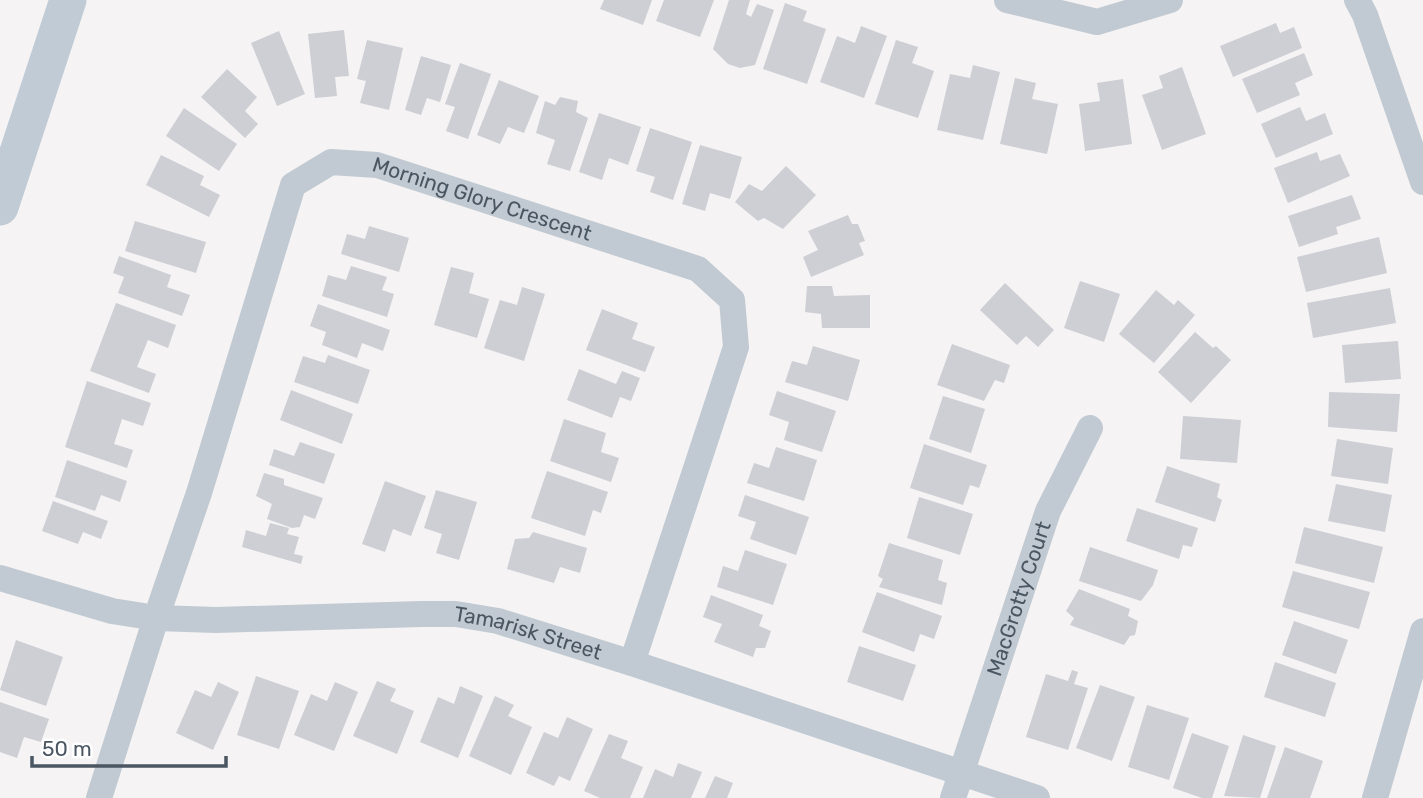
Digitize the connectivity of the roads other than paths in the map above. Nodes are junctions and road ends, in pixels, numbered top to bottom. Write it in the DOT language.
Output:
graph roads {
  1 [pos="68,0"];
  2 [pos="1007,0"];
  3 [pos="1170,0"];
  4 [pos="1357,0"];
  5 [pos="1418,154"];
  6 [pos="1423,182"];
  7 [pos="0,207"];
  8 [pos="1090,428"];
  9 [pos="0,578"];
  10 [pos="156,618"];
  11 [pos="1423,631"];
  12 [pos="632,663"];
  13 [pos="957,786"];
  14 [pos="99,798"];
  15 [pos="1037,798"];
  16 [pos="1375,798"];
  1 -- 7 [label="main road"];
  2 -- 3 [label="street"];
  4 -- 5 [label="street"];
  5 -- 6 [label="street"];
  8 -- 13 [label="street, MacGrotty Court"];
  9 -- 10 [label="street, Tamarisk Street"];
  10 -- 12 [label="street, Tamarisk Street"];
  10 -- 12 [label="street, Morning Glory Crescent"];
  10 -- 14 [label="street, Morning Glory Crescent"];
  11 -- 16 [label="street"];
  12 -- 13 [label="street, Tamarisk Street"];
  13 -- 15 [label="street, Tamarisk Street"];
}
